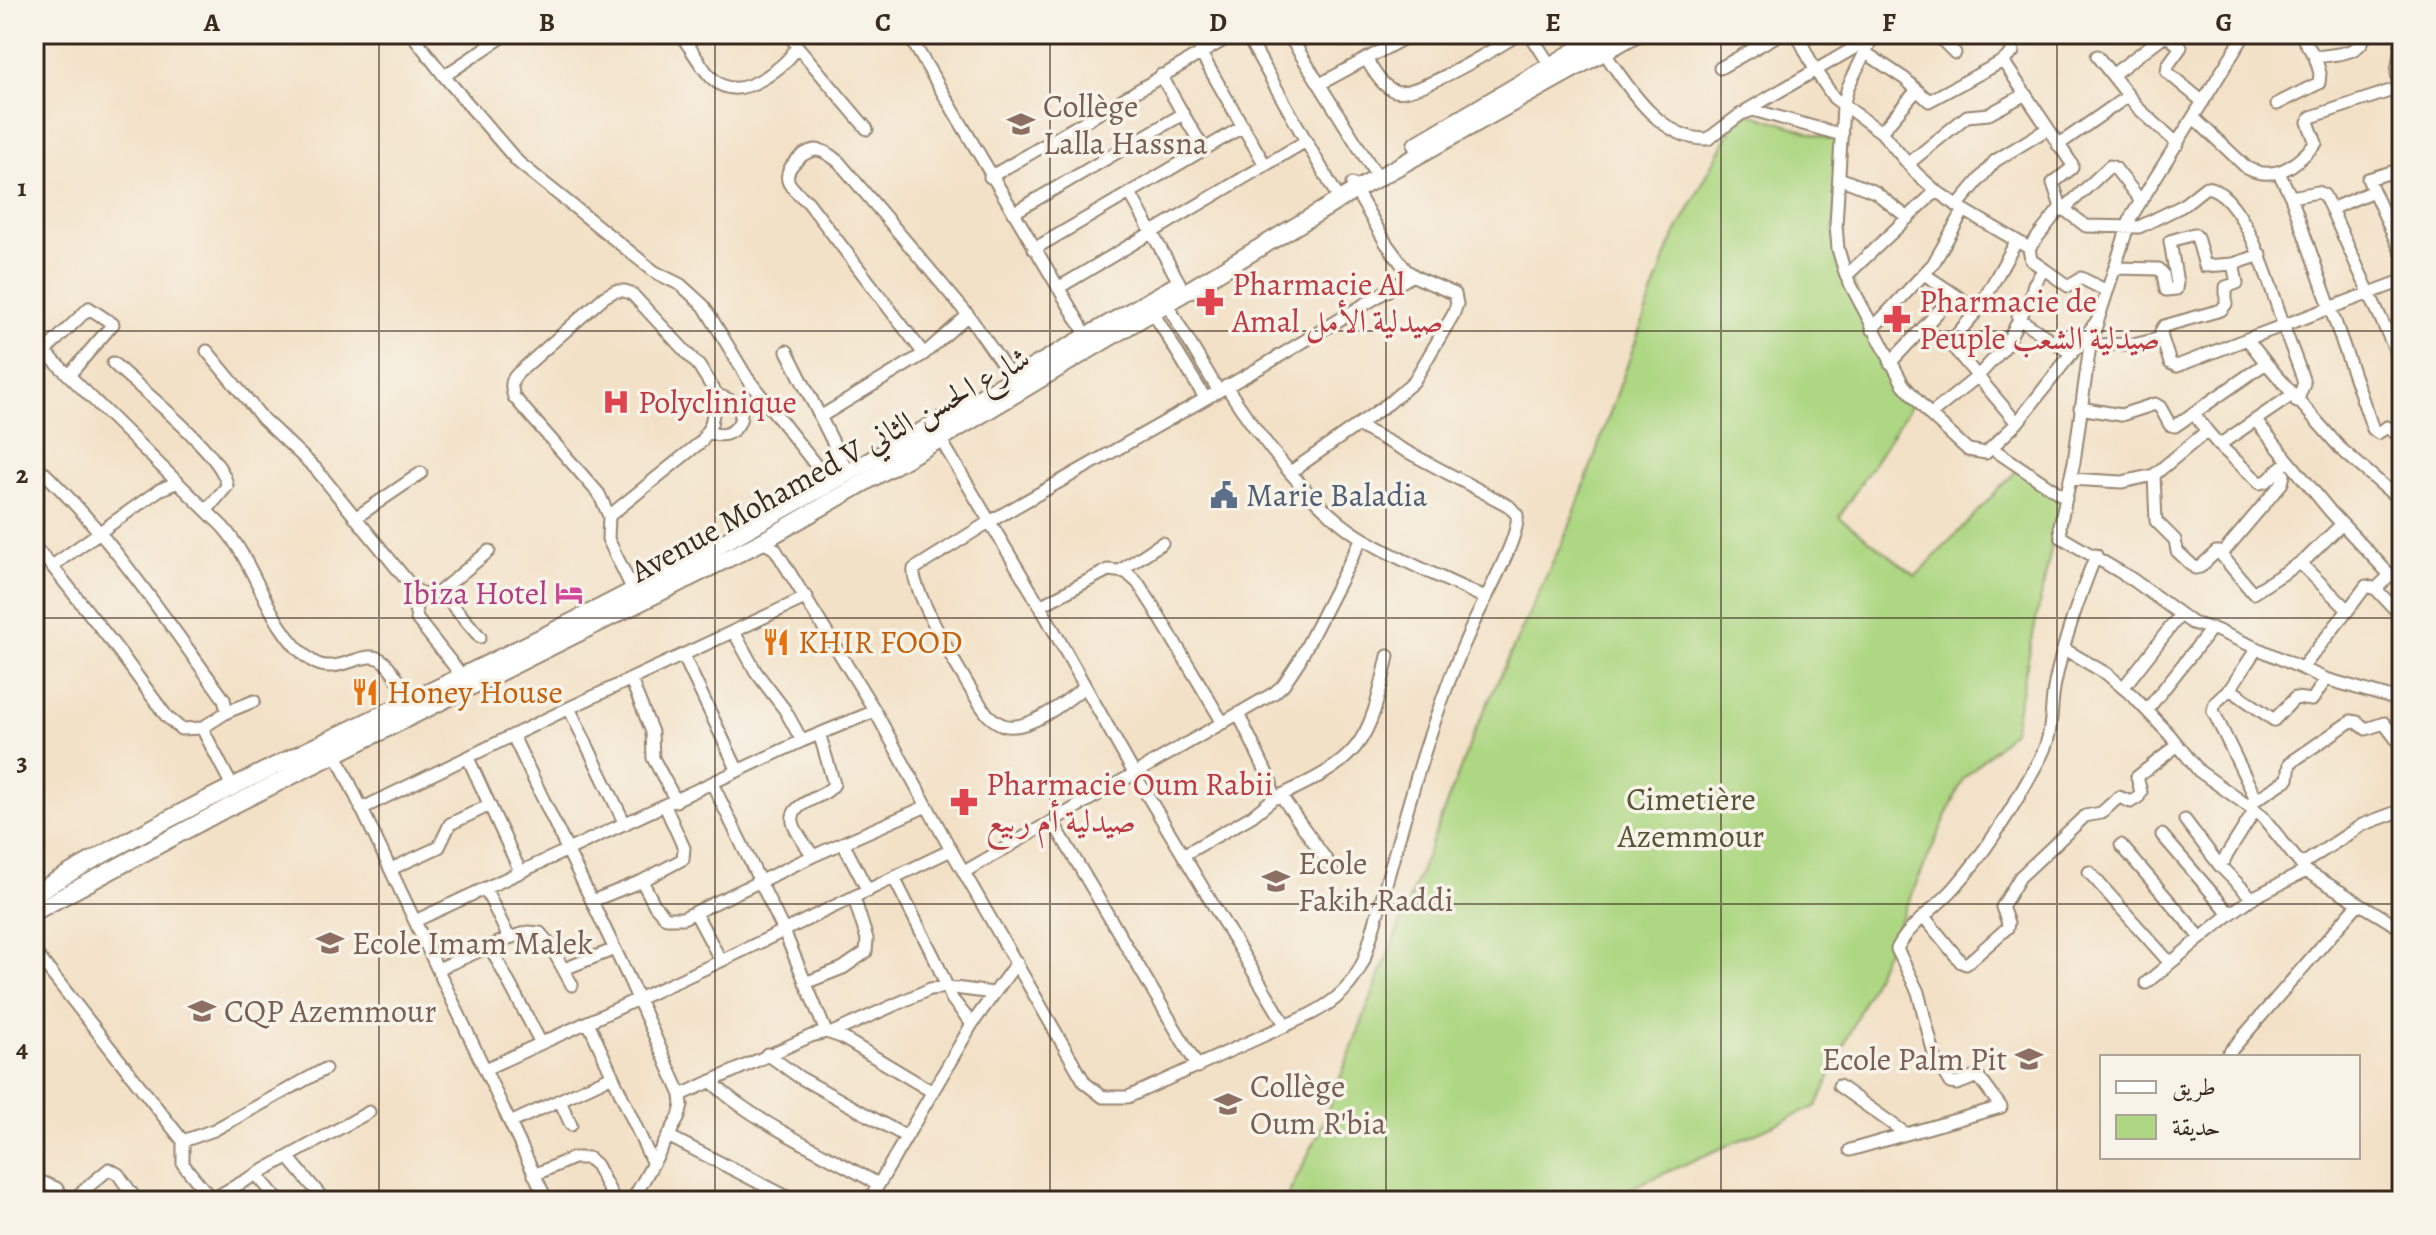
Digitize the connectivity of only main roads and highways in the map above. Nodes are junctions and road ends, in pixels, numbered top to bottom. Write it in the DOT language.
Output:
graph roads {
  1 [pos="1604,34"];
  2 [pos="1636,34"];
  3 [pos="1375,175"];
  4 [pos="1354,187"];
  5 [pos="1157,303"];
  6 [pos="936,432"];
  7 [pos="631,597"];
  8 [pos="333,748"];
  9 [pos="34,894"];
  10 [pos="34,912"];
  1 -- 3 [label="main road, Avenue Mohamed V شارع الحسن الثاني"];
  2 -- 3 [label="main road, Avenue Mohamed V شارع الحسن الثاني"];
  3 -- 4 [label="main road, Avenue Mohamed V شارع الحسن الثاني"];
  4 -- 5 [label="main road, Avenue Mohamed V شارع الحسن الثاني"];
  4 -- 5 [label="main road, Avenue Mohamed V شارع الحسن الثاني"];
  5 -- 6 [label="main road, Avenue Mohamed V شارع الحسن الثاني"];
  5 -- 6 [label="main road, Avenue Mohamed V شارع الحسن الثاني"];
  6 -- 7 [label="main road, Avenue Mohamed V شارع الحسن الثاني"];
  6 -- 7 [label="main road, Avenue Mohamed V شارع الحسن الثاني"];
  7 -- 8 [label="main road, Avenue Mohamed V شارع الحسن الثاني"];
  7 -- 8 [label="main road, Avenue Mohamed V شارع الحسن الثاني"];
  8 -- 9 [label="main road, Avenue Mohamed V شارع الحسن الثاني"];
  8 -- 10 [label="main road, Avenue Mohamed V شارع الحسن الثاني"];
}
